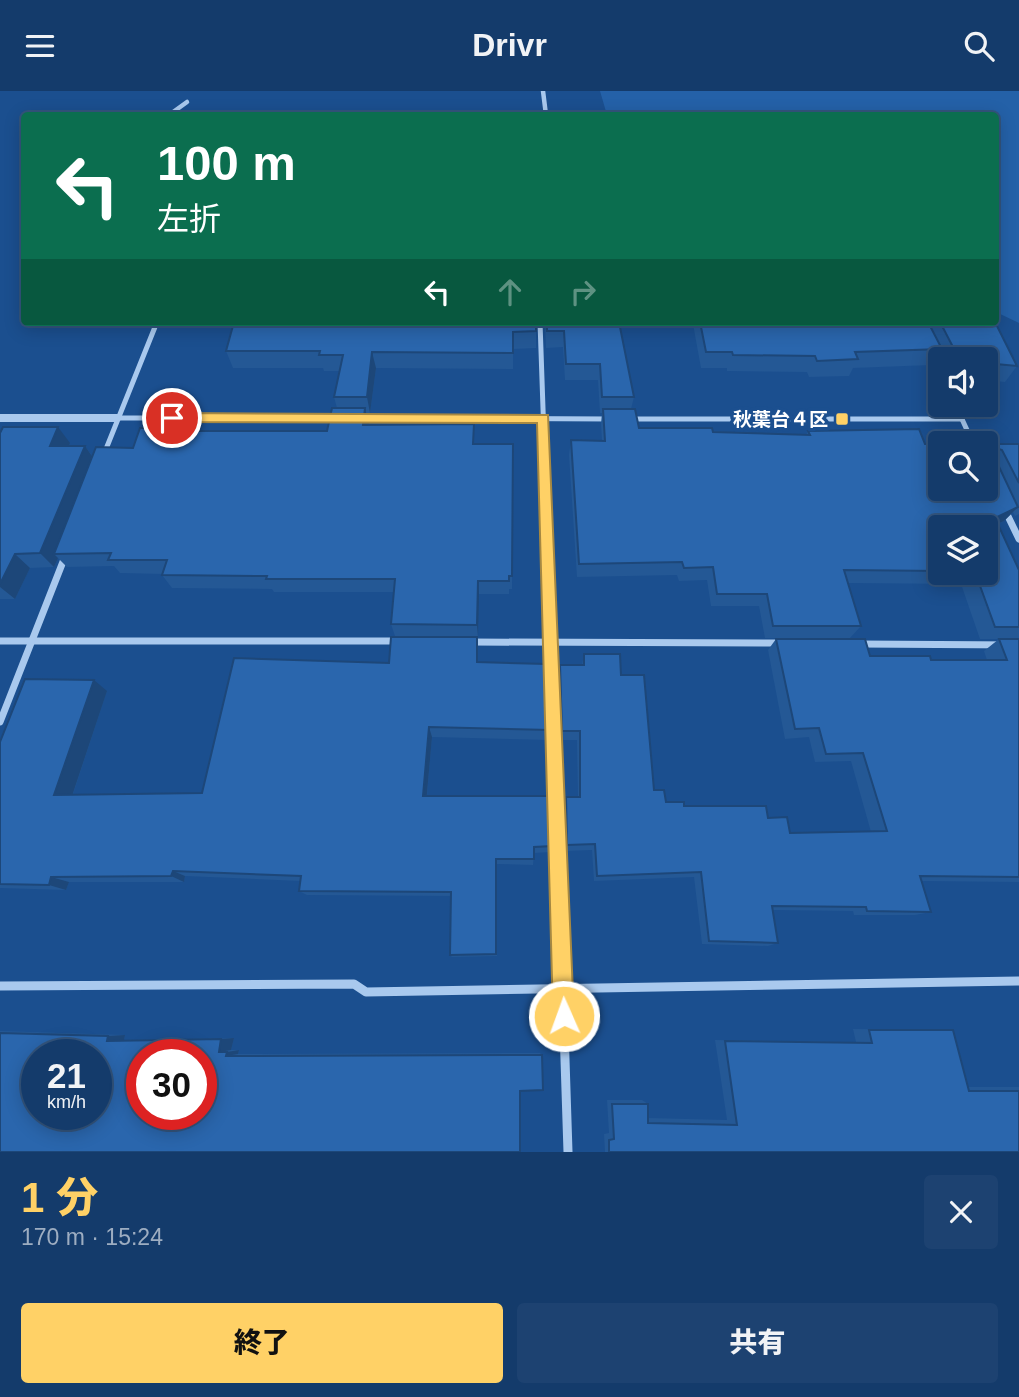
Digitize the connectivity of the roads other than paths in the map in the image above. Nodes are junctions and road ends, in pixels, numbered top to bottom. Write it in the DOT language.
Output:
graph roads {
  1 [pos="543,91"];
  2 [pos="187,102"];
  3 [pos="173,112"];
  4 [pos="546,112"];
  5 [pos="156,326"];
  6 [pos="540,326"];
  7 [pos="925,341"];
  8 [pos="928,347"];
  9 [pos="0,418"];
  10 [pos="118,418"];
  11 [pos="543,418"];
  12 [pos="962,419"];
  13 [pos="968,431"];
  14 [pos="99,467"];
  15 [pos="1002,503"];
  16 [pos="1019,539"];
  17 [pos="71,541"];
  18 [pos="0,641"];
  19 [pos="32,641"];
  20 [pos="414,641"];
  21 [pos="455,642"];
  22 [pos="551,642"];
  23 [pos="785,643"];
  24 [pos="854,644"];
  25 [pos="1019,645"];
  26 [pos="0,722"];
  27 [pos="1019,981"];
  28 [pos="0,986"];
  29 [pos="563,989"];
  30 [pos="568,1152"];
  1 -- 4 [label="street"];
  2 -- 3 [label="street"];
  5 -- 10 [label="street"];
  6 -- 11 [label="street"];
  7 -- 8 [label="street"];
  9 -- 10 [label="street"];
  10 -- 11 [label="street"];
  10 -- 14 [label="street"];
  11 -- 12 [label="street"];
  11 -- 22 [label="street"];
  12 -- 13 [label="street"];
  15 -- 16 [label="street"];
  17 -- 19 [label="street"];
  18 -- 19 [label="street"];
  19 -- 20 [label="street"];
  19 -- 26 [label="street"];
  21 -- 22 [label="street"];
  22 -- 23 [label="street"];
  22 -- 29 [label="street"];
  24 -- 25 [label="street"];
  27 -- 29 [label="street"];
  28 -- 29 [label="street"];
  29 -- 30 [label="street"];
}
